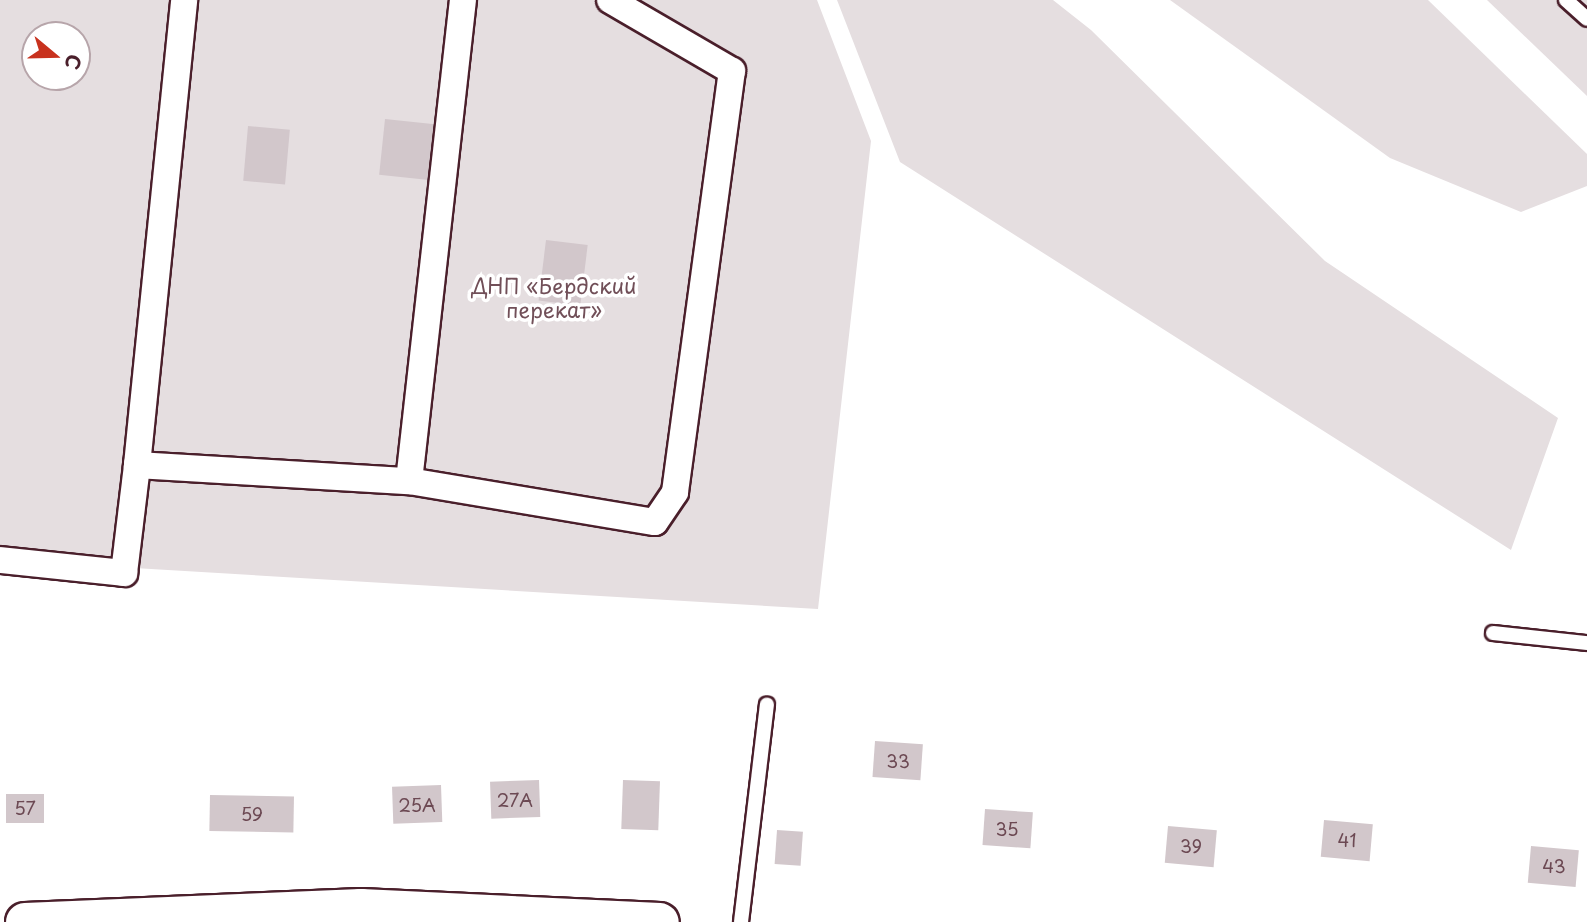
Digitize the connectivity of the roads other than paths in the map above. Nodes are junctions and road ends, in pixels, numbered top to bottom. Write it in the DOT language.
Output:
graph roads {
  1 [pos="184,0"];
  2 [pos="463,0"];
  3 [pos="610,0"];
  4 [pos="1566,0"];
  5 [pos="1587,19"];
  6 [pos="137,465"];
  7 [pos="409,481"];
  8 [pos="0,560"];
  9 [pos="1493,633"];
  10 [pos="1587,643"];
  11 [pos="766,705"];
  12 [pos="25,922"];
  13 [pos="660,922"];
  14 [pos="741,922"];
  1 -- 6 [label="street"];
  2 -- 7 [label="street"];
  3 -- 7 [label="street"];
  4 -- 5 [label="lane"];
  6 -- 7 [label="street"];
  6 -- 8 [label="street"];
  9 -- 10 [label="lane"];
  11 -- 14 [label="lane"];
  12 -- 13 [label="street"];
}
